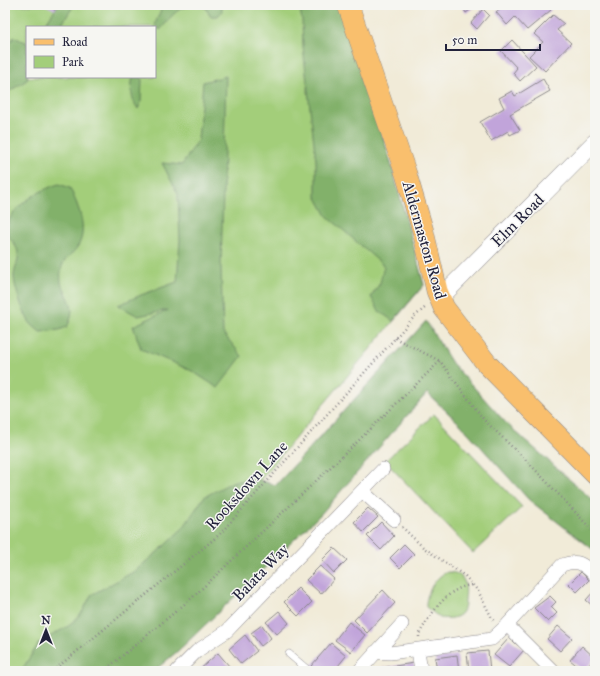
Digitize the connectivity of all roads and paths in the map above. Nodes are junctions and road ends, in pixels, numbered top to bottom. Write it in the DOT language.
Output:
graph roads {
  1 [pos="348,5"];
  2 [pos="595,142"];
  3 [pos="440,298"];
  4 [pos="395,338"];
  5 [pos="440,361"];
  6 [pos="383,469"];
  7 [pos="595,474"];
  8 [pos="362,490"];
  9 [pos="394,520"];
  10 [pos="595,575"];
  11 [pos="472,584"];
  12 [pos="402,624"];
  13 [pos="504,628"];
  14 [pos="420,649"];
  15 [pos="375,652"];
  16 [pos="289,654"];
  17 [pos="53,671"];
  18 [pos="177,671"];
  19 [pos="309,671"];
  20 [pos="359,671"];
  21 [pos="421,671"];
  22 [pos="553,671"];
  1 -- 3 [label="main road, Aldermaston Road"];
  2 -- 3 [label="street, Elm Road"];
  3 -- 4 [label="path, Rooksdown Lane"];
  3 -- 7 [label="main road, Aldermaston Road"];
  4 -- 5 [label="path"];
  4 -- 17 [label="path, Rooksdown Lane"];
  6 -- 8 [label="street, Balata Way"];
  8 -- 9 [label="street"];
  8 -- 18 [label="street, Balata Way"];
  9 -- 11 [label="path"];
  10 -- 13 [label="street"];
  11 -- 13 [label="path"];
  11 -- 14 [label="path"];
  12 -- 15 [label="street"];
  13 -- 14 [label="street"];
  13 -- 22 [label="street"];
  14 -- 15 [label="street"];
  14 -- 21 [label="street"];
  15 -- 20 [label="street"];
  16 -- 19 [label="lane"];
}
